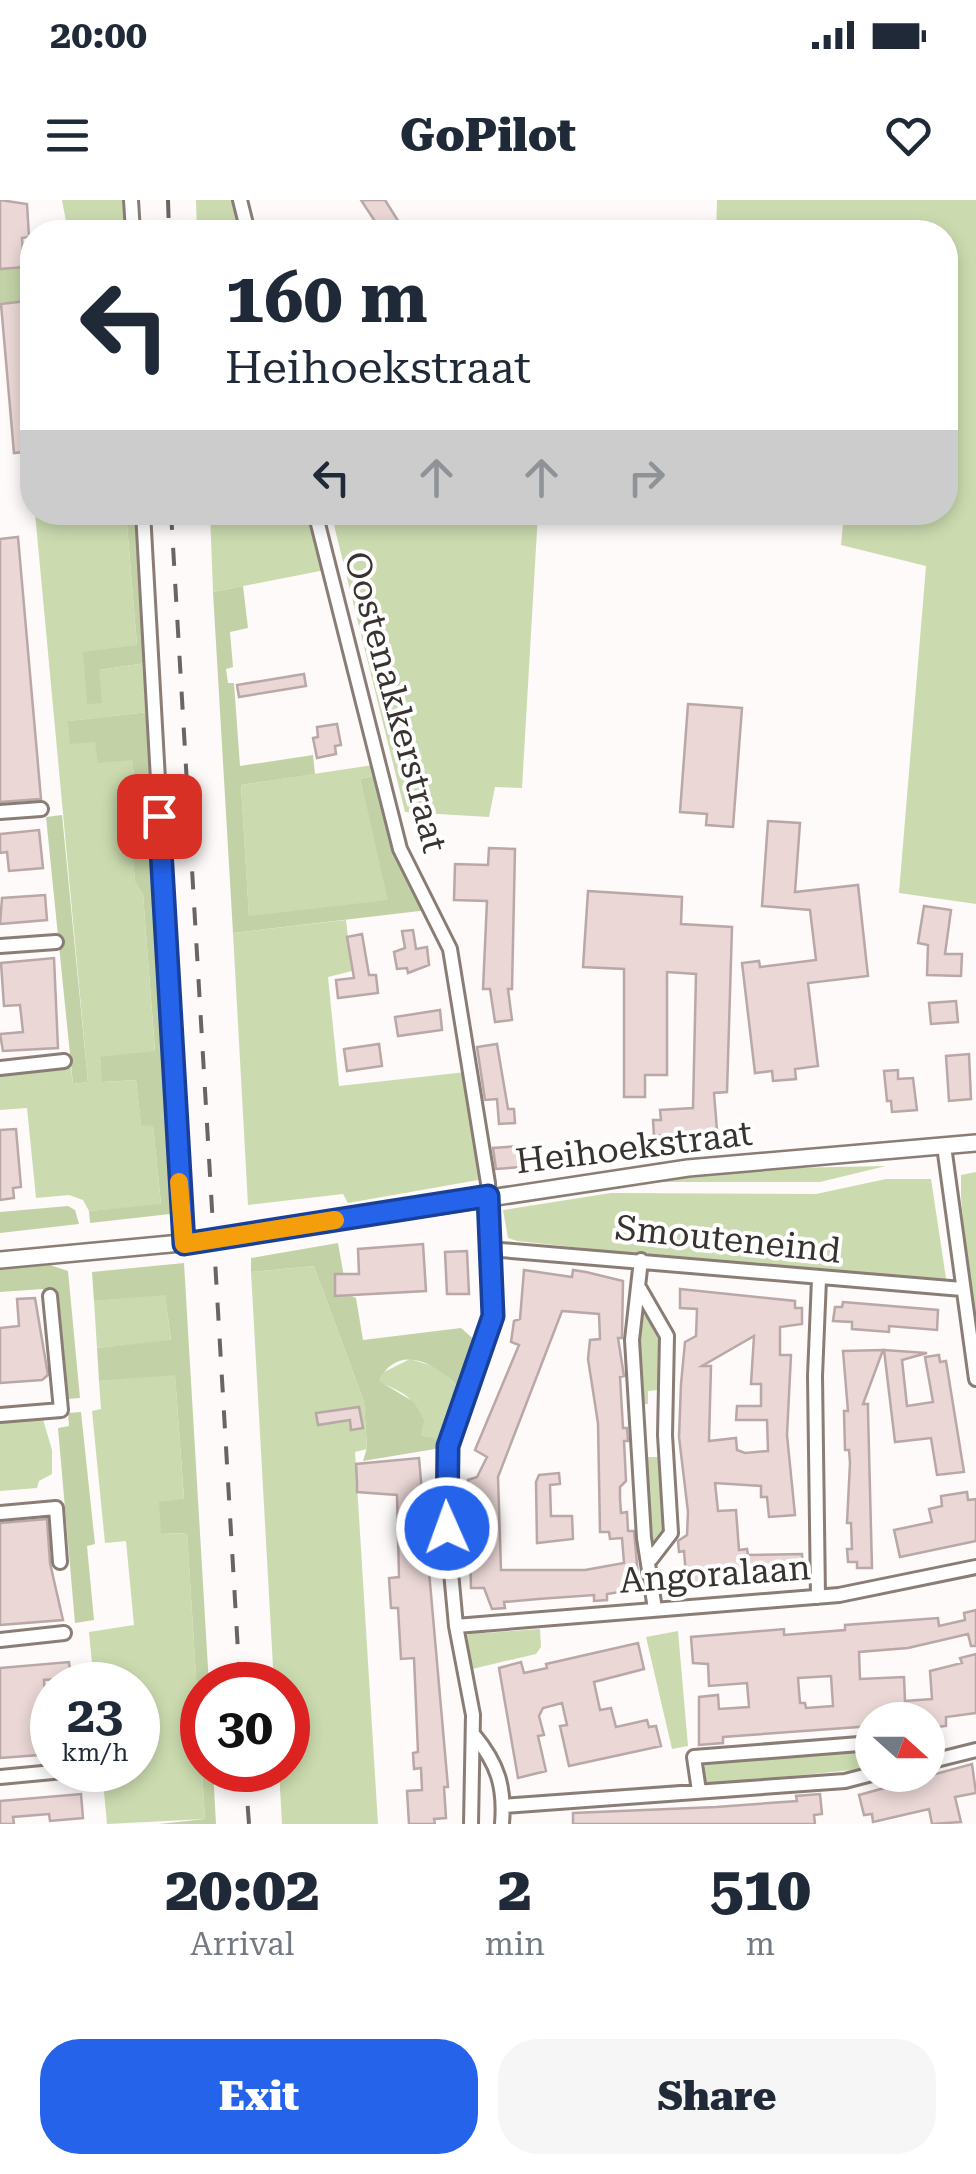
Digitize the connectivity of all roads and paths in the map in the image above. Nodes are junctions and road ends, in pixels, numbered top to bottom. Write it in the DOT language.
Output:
graph roads {
  1 [pos="143,525"];
  2 [pos="318,525"];
  3 [pos="42,809"];
  4 [pos="0,812"];
  5 [pos="56,942"];
  6 [pos="0,946"];
  7 [pos="64,1061"];
  8 [pos="0,1068"];
  9 [pos="976,1144"];
  10 [pos="944,1146"];
  11 [pos="488,1196"];
  12 [pos="184,1244"];
  13 [pos="489,1250"];
  14 [pos="0,1260"];
  15 [pos="641,1260"];
  16 [pos="818,1279"];
  17 [pos="640,1289"];
  18 [pos="962,1289"];
  19 [pos="50,1296"];
  20 [pos="976,1379"];
  21 [pos="0,1415"];
  22 [pos="0,1513"];
  23 [pos="651,1560"];
  24 [pos="60,1562"];
  25 [pos="976,1567"];
  26 [pos="818,1596"];
  27 [pos="654,1609"];
  28 [pos="456,1626"];
  29 [pos="64,1634"];
  30 [pos="0,1640"];
  31 [pos="474,1734"];
  32 [pos="855,1744"];
  33 [pos="976,1750"];
  34 [pos="945,1758"];
  35 [pos="30,1774"];
  36 [pos="0,1776"];
  37 [pos="855,1776"];
  38 [pos="699,1792"];
  39 [pos="504,1806"];
  40 [pos="471,1824"];
  41 [pos="502,1824"];
  1 -- 12 [label="street"];
  2 -- 11 [label="street, Oostenakkerstraat"];
  3 -- 4 [label="street"];
  5 -- 6 [label="street"];
  7 -- 8 [label="street"];
  9 -- 10 [label="street, Heihoekstraat"];
  10 -- 11 [label="street, Heihoekstraat"];
  10 -- 18 [label="street"];
  11 -- 12 [label="street, Heihoekstraat"];
  11 -- 13 [label="street, Oostenakkerstraat"];
  12 -- 14 [label="street, Heihoekstraat"];
  13 -- 15 [label="street, Smouteneind"];
  13 -- 28 [label="street, Oostenakkerstraat"];
  15 -- 16 [label="street, Smouteneind"];
  15 -- 17 [label="street"];
  16 -- 18 [label="street, Smouteneind"];
  16 -- 26 [label="street"];
  17 -- 23 [label="street"];
  17 -- 23 [label="street"];
  18 -- 20 [label="street"];
  19 -- 21 [label="street"];
  22 -- 24 [label="street"];
  23 -- 27 [label="street"];
  25 -- 26 [label="street, Angoralaan"];
  26 -- 27 [label="street, Angoralaan"];
  27 -- 28 [label="street, Angoralaan"];
  28 -- 31 [label="street, Oostenakkerstraat"];
  29 -- 30 [label="street"];
  31 -- 39 [label="street"];
  31 -- 40 [label="street"];
  32 -- 38 [label="street"];
  33 -- 34 [label="street"];
  35 -- 36 [label="street"];
  37 -- 38 [label="street"];
  38 -- 39 [label="street"];
  39 -- 41 [label="street"];
}
